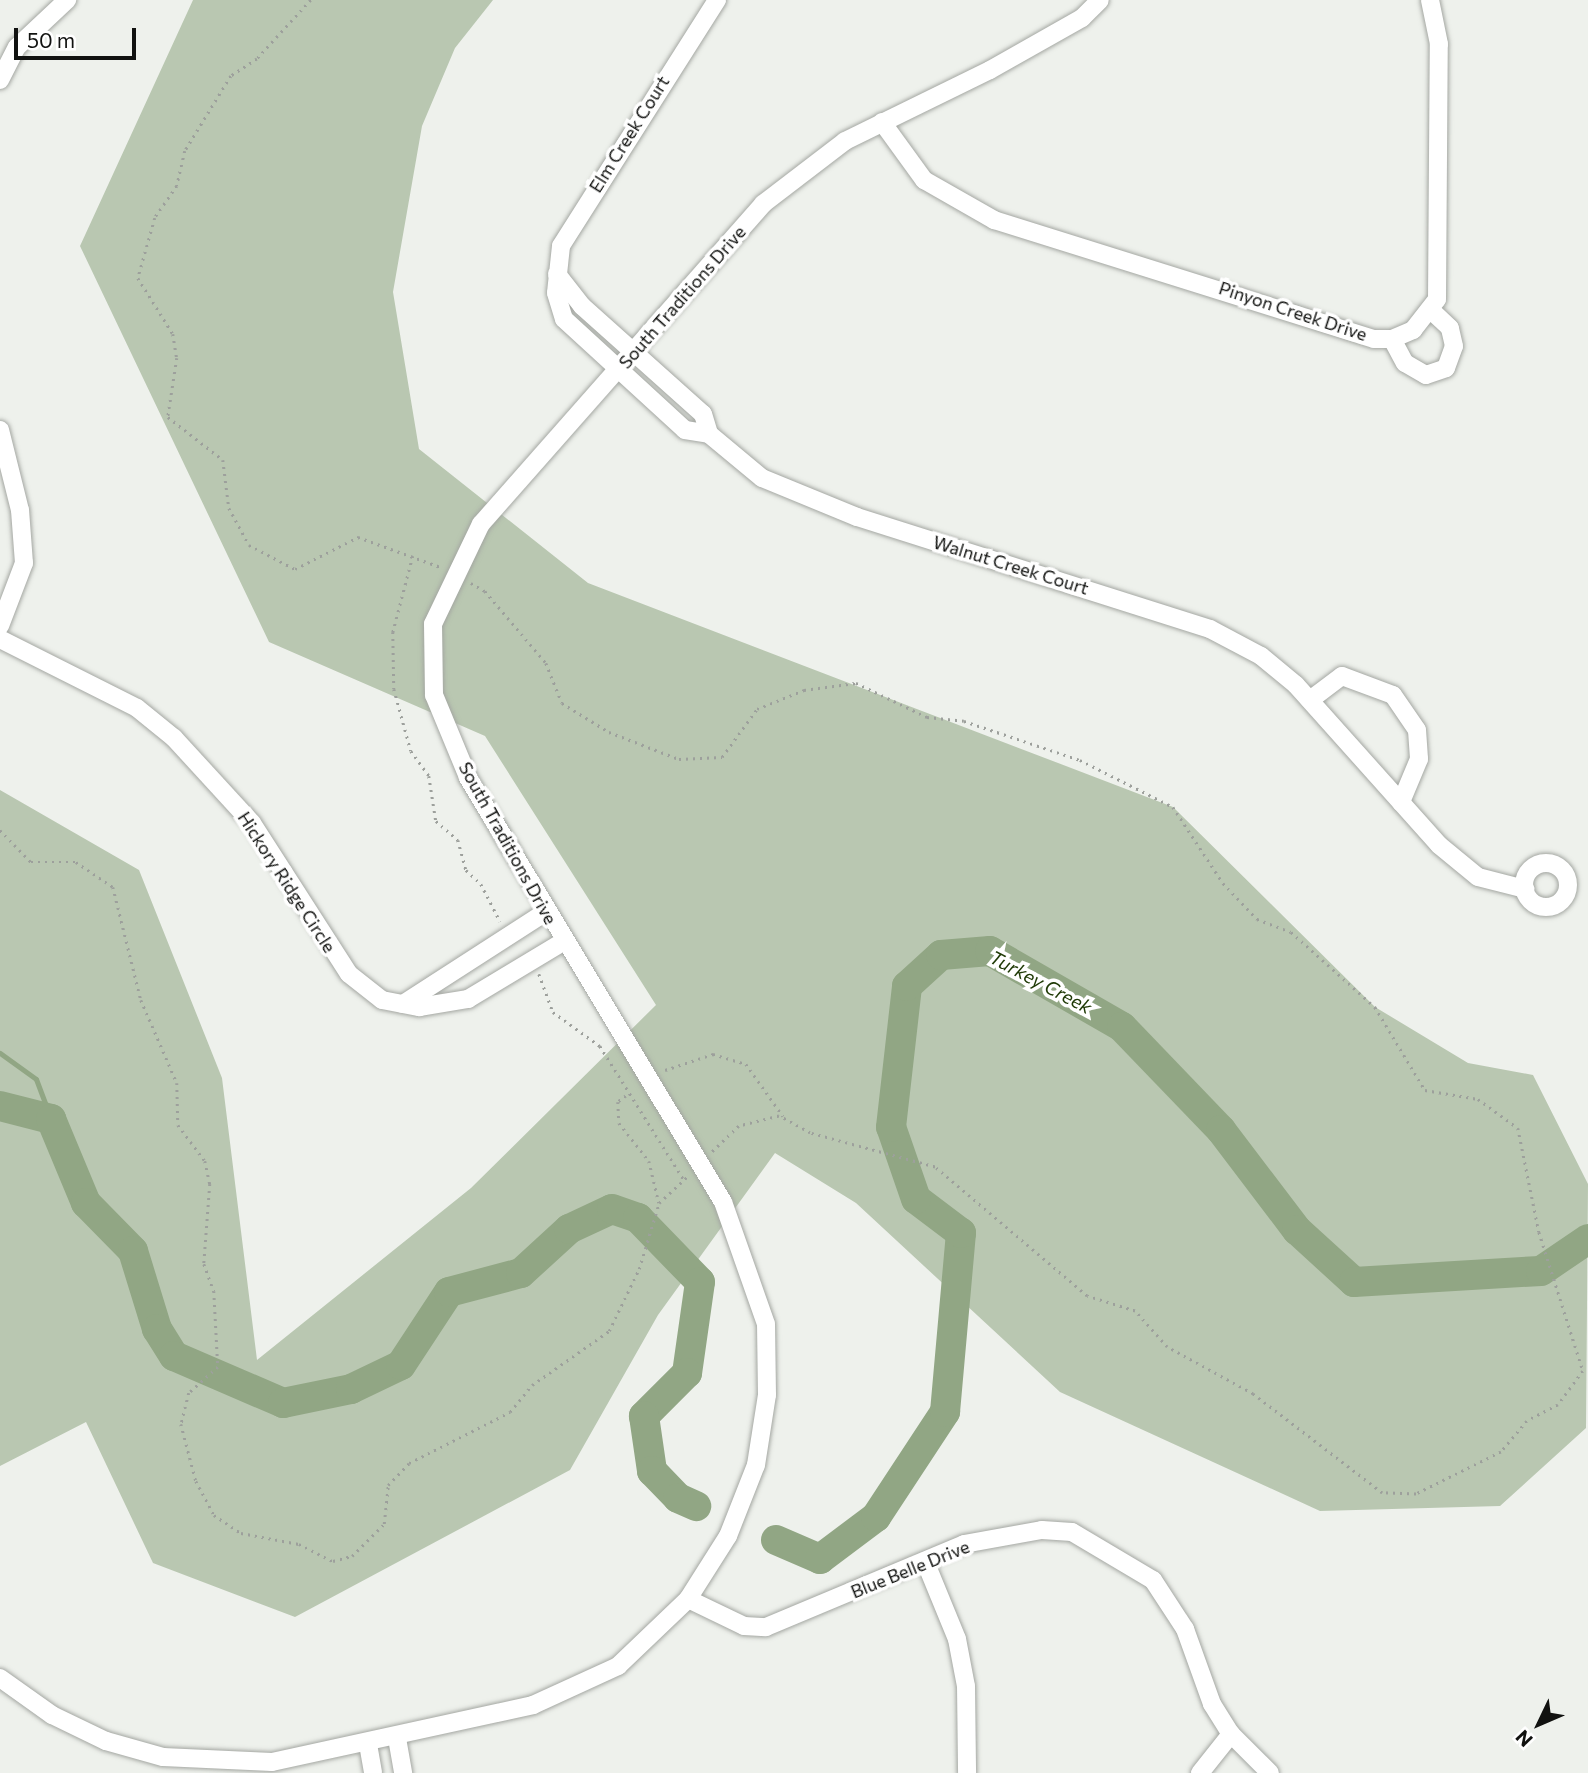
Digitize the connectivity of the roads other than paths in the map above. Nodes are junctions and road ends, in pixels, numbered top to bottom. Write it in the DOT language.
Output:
graph roads {
  1 [pos="67,0"];
  2 [pos="717,0"];
  3 [pos="1100,0"];
  4 [pos="1430,0"];
  5 [pos="0,80"];
  6 [pos="882,122"];
  7 [pos="557,274"];
  8 [pos="1432,311"];
  9 [pos="1392,339"];
  10 [pos="636,351"];
  11 [pos="616,372"];
  12 [pos="0,430"];
  13 [pos="709,434"];
  14 [pos="0,626"];
  15 [pos="0,639"];
  16 [pos="1310,700"];
  17 [pos="1401,802"];
  18 [pos="1525,889"];
  19 [pos="546,912"];
  20 [pos="563,942"];
  21 [pos="403,1004"];
  22 [pos="925,1561"];
  23 [pos="688,1599"];
  24 [pos="0,1678"];
  25 [pos="1231,1734"];
  26 [pos="397,1738"];
  27 [pos="368,1744"];
  28 [pos="373,1773"];
  29 [pos="403,1773"];
  30 [pos="967,1773"];
  31 [pos="1200,1773"];
  32 [pos="1270,1773"];
  1 -- 5 [label="street"];
  2 -- 7 [label="street, Elm Creek Court"];
  3 -- 6 [label="street, South Traditions Drive"];
  4 -- 8 [label="street"];
  6 -- 9 [label="street, Pinyon Creek Drive"];
  6 -- 10 [label="street, South Traditions Drive"];
  7 -- 10 [label="street"];
  7 -- 11 [label="street, Elm Creek Court"];
  8 -- 9 [label="street, Pinyon Creek Drive"];
  8 -- 9 [label="street"];
  10 -- 11 [label="street, South Traditions Drive"];
  10 -- 13 [label="street, Walnut Creek Court"];
  11 -- 13 [label="street, Walnut Creek Court"];
  11 -- 19 [label="street, South Traditions Drive"];
  12 -- 14 [label="street"];
  13 -- 16 [label="street, Walnut Creek Court"];
  15 -- 21 [label="street, Hickory Ridge Circle"];
  16 -- 17 [label="street, Walnut Creek Court"];
  16 -- 17 [label="street"];
  17 -- 18 [label="street, Walnut Creek Court"];
  19 -- 20 [label="street, South Traditions Drive"];
  19 -- 21 [label="street"];
  20 -- 21 [label="street, Hickory Ridge Circle"];
  20 -- 23 [label="street, South Traditions Drive"];
  22 -- 23 [label="street, Blue Belle Drive"];
  22 -- 25 [label="street, Blue Belle Drive"];
  22 -- 30 [label="street"];
  23 -- 26 [label="street, South Traditions Drive"];
  24 -- 27 [label="street, South Traditions Drive"];
  25 -- 31 [label="street"];
  25 -- 32 [label="street, Blue Belle Drive"];
  26 -- 27 [label="street, South Traditions Drive"];
  26 -- 29 [label="street"];
  27 -- 28 [label="street"];
}
